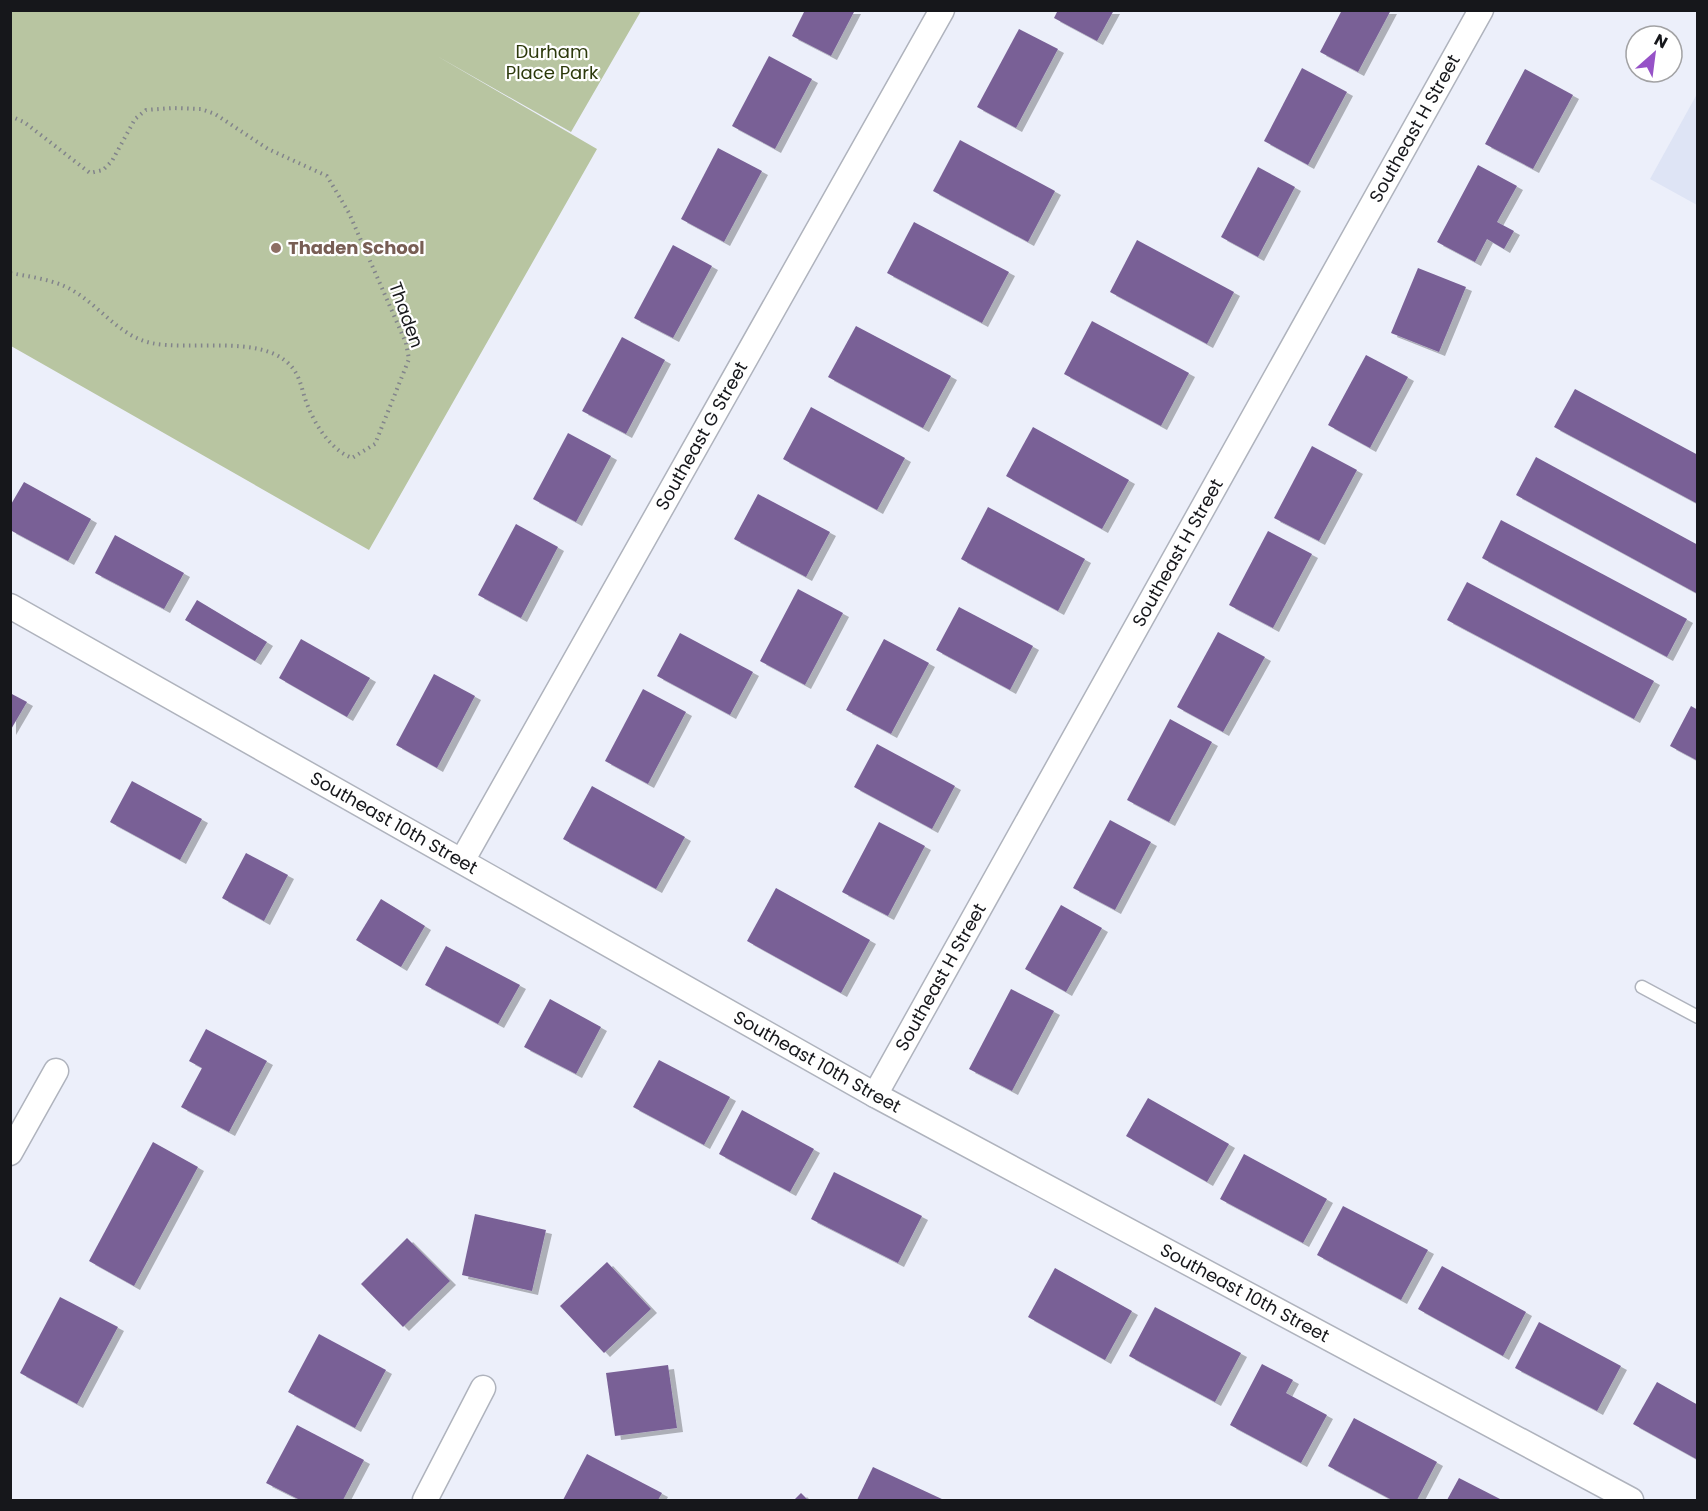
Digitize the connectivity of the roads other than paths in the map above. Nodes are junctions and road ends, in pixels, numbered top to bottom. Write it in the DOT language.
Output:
graph roads {
  1 [pos="942,10"];
  2 [pos="1481,10"];
  3 [pos="10,606"];
  4 [pos="462,861"];
  5 [pos="1642,987"];
  6 [pos="1698,1017"];
  7 [pos="56,1071"];
  8 [pos="875,1095"];
  9 [pos="10,1153"];
  10 [pos="483,1388"];
  11 [pos="425,1500"];
  12 [pos="1631,1500"];
  1 -- 4 [label="street, Southeast G Street"];
  2 -- 8 [label="street, Southeast H Street"];
  3 -- 4 [label="street, Southeast 10th Street"];
  4 -- 8 [label="street, Southeast 10th Street"];
  5 -- 6 [label="lane"];
  7 -- 9 [label="street"];
  8 -- 12 [label="street, Southeast 10th Street"];
  10 -- 11 [label="street"];
}
